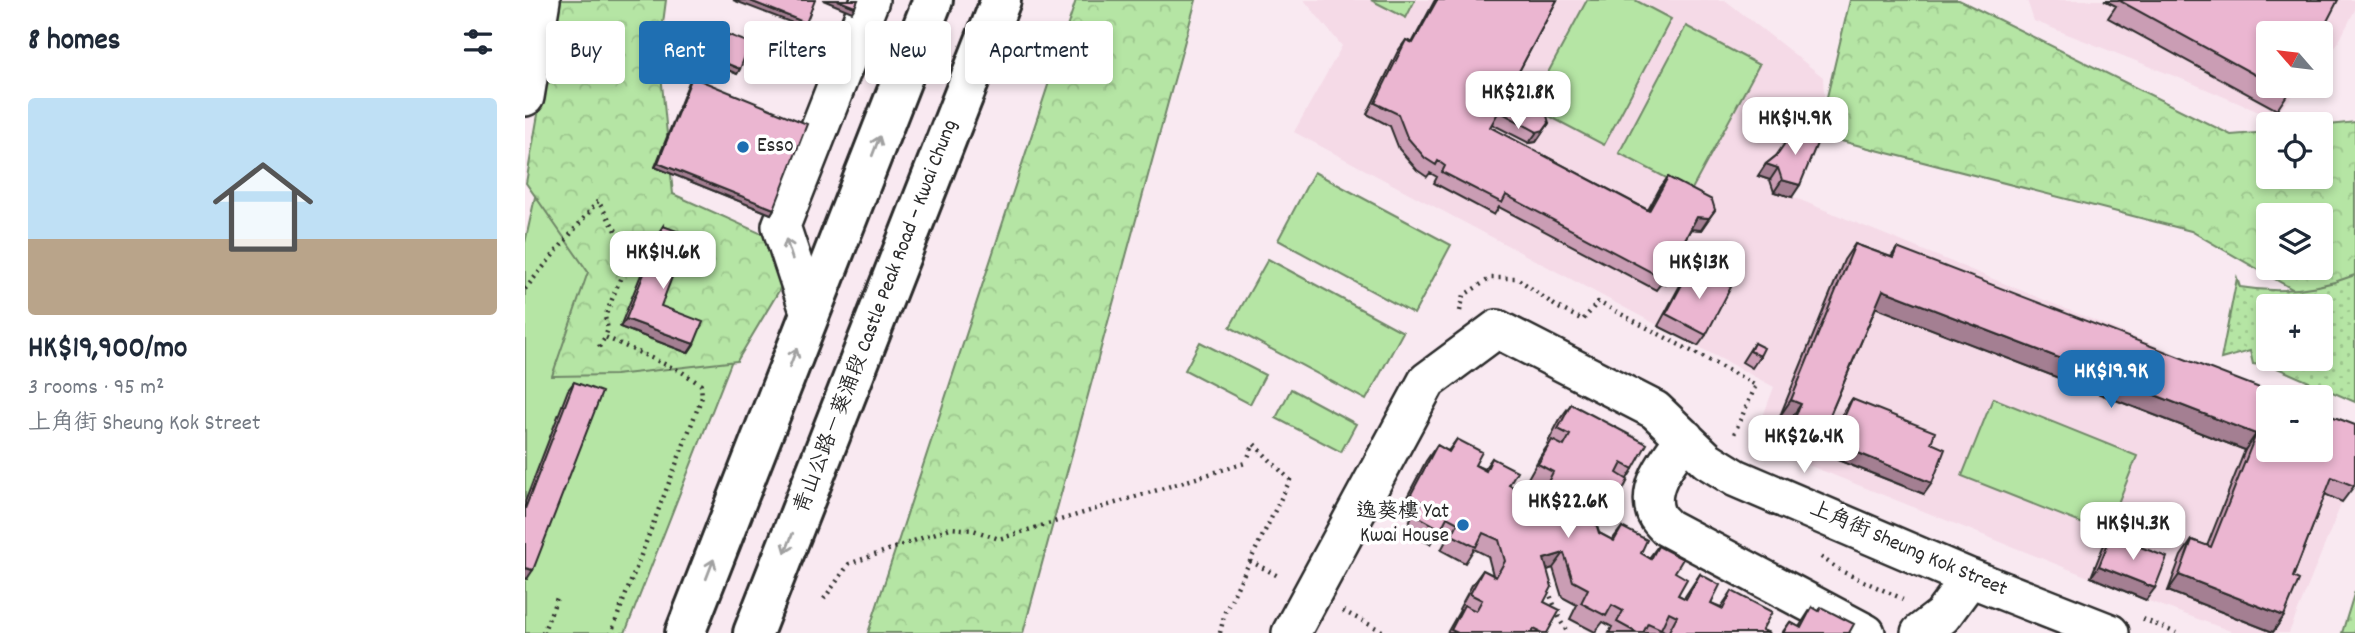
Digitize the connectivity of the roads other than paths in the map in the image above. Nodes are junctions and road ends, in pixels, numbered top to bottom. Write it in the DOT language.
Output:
graph roads {
  1 [pos="541,0"];
  2 [pos="870,0"];
  3 [pos="933,0"];
  4 [pos="1001,0"];
  5 [pos="525,97"];
  6 [pos="810,314"];
  7 [pos="1685,438"];
  8 [pos="1970,578"];
  9 [pos="759,625"];
  10 [pos="2124,625"];
  11 [pos="685,633"];
  12 [pos="1291,633"];
  13 [pos="1866,633"];
  14 [pos="1920,633"];
  1 -- 5 [label="street"];
  6 -- 2 [label="street, one-way"];
  6 -- 3 [label="main road, one-way"];
  4 -- 9 [label="main road, 青山公路－葵涌段 Castle Peak Road – Kwai Chung, one-way"];
  11 -- 6 [label="main road, one-way"];
  7 -- 8 [label="street, 上角街 Sheung Kok Street"];
  7 -- 12 [label="street, 上角街 Sheung Kok Street"];
  7 -- 13 [label="street"];
  8 -- 10 [label="street, 上角街 Sheung Kok Street"];
  8 -- 14 [label="street"];
}
